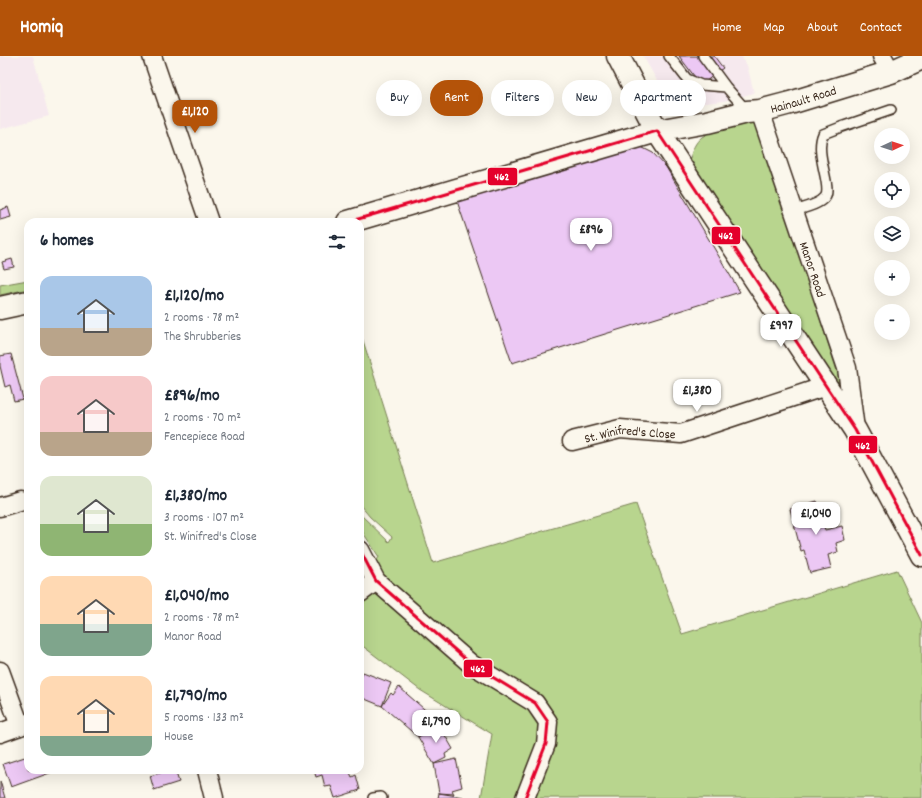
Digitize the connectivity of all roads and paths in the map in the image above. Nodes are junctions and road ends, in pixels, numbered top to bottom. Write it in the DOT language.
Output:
graph roads {
  1 [pos="152,56"];
  2 [pos="618,56"];
  3 [pos="669,56"];
  4 [pos="703,56"];
  5 [pos="922,58"];
  6 [pos="887,64"];
  7 [pos="726,87"];
  8 [pos="891,110"];
  9 [pos="753,111"];
  10 [pos="657,131"];
  11 [pos="794,211"];
  12 [pos="208,218"];
  13 [pos="362,218"];
  14 [pos="24,303"];
  15 [pos="0,308"];
  16 [pos="826,386"];
  17 [pos="855,430"];
  18 [pos="572,441"];
  19 [pos="20,501"];
  20 [pos="0,507"];
  21 [pos="922,555"];
  22 [pos="364,558"];
  23 [pos="376,581"];
  24 [pos="364,590"];
  25 [pos="0,671"];
  26 [pos="24,725"];
  27 [pos="0,733"];
  28 [pos="208,774"];
  29 [pos="214,798"];
  30 [pos="373,798"];
  31 [pos="382,798"];
  32 [pos="525,798"];
  1 -- 12 [label="street"];
  2 -- 10 [label="main road, Manor Road"];
  3 -- 7 [label="lane"];
  4 -- 7 [label="lane"];
  5 -- 6 [label="main road, Hainault Road"];
  6 -- 9 [label="main road, Hainault Road"];
  7 -- 9 [label="lane"];
  8 -- 11 [label="lane"];
  9 -- 10 [label="main road, Hainault Road"];
  9 -- 11 [label="street, Manor Road"];
  10 -- 13 [label="main road, Hainault Road"];
  10 -- 16 [label="main road, Manor Road"];
  11 -- 17 [label="street, Manor Road"];
  14 -- 15 [label="main road"];
  16 -- 17 [label="main road, Manor Road"];
  16 -- 18 [label="street, St. Winifred's Close"];
  17 -- 21 [label="main road, Manor Road"];
  19 -- 20 [label="street"];
  22 -- 23 [label="street"];
  23 -- 24 [label="street"];
  23 -- 32 [label="street"];
  25 -- 26 [label="street"];
  26 -- 27 [label="street"];
  28 -- 29 [label="street"];
  30 -- 31 [label="lane"];
}
